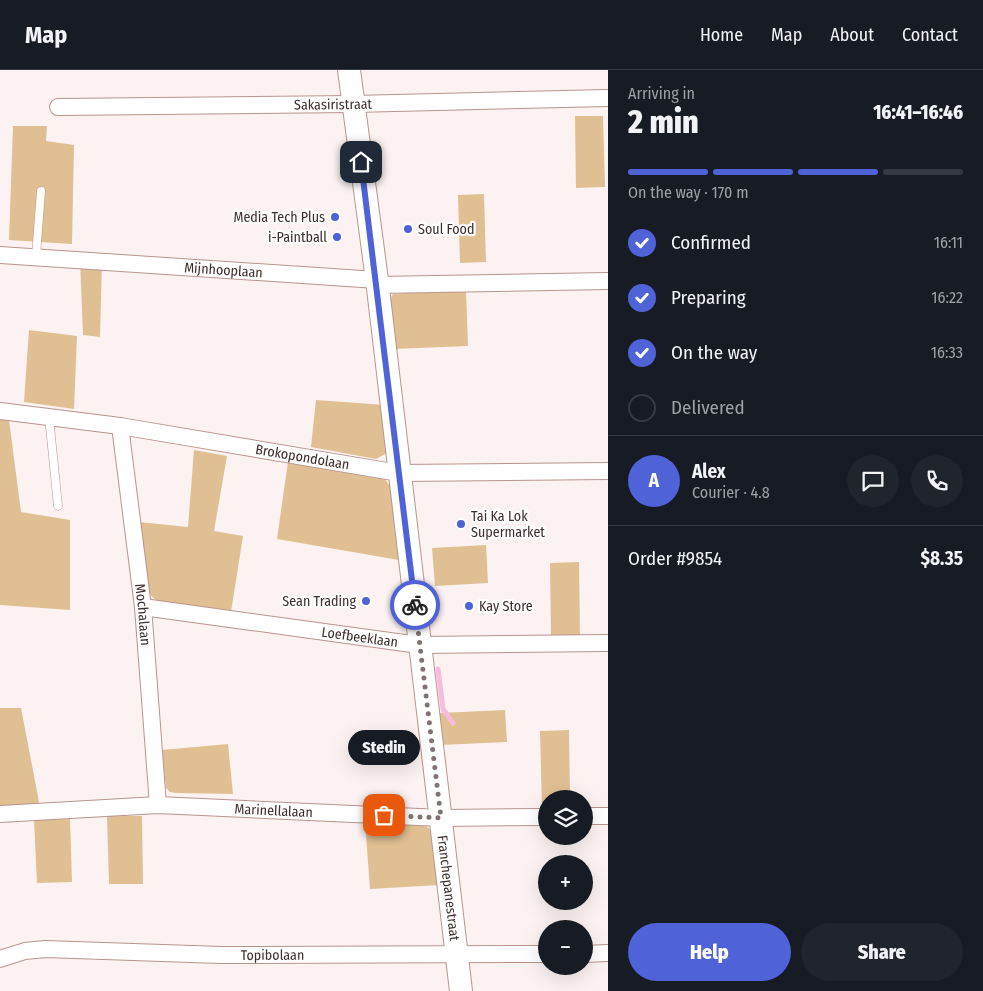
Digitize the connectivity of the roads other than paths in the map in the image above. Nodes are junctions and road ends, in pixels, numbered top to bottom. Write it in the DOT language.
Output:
graph roads {
  1 [pos="349,70"];
  2 [pos="608,98"];
  3 [pos="353,104"];
  4 [pos="58,106"];
  5 [pos="40,190"];
  6 [pos="0,255"];
  7 [pos="36,256"];
  8 [pos="608,281"];
  9 [pos="377,282"];
  10 [pos="0,411"];
  11 [pos="49,417"];
  12 [pos="120,426"];
  13 [pos="608,471"];
  14 [pos="399,473"];
  15 [pos="58,506"];
  16 [pos="143,607"];
  17 [pos="608,643"];
  18 [pos="419,646"];
  19 [pos="158,805"];
  20 [pos="0,814"];
  21 [pos="593,816"];
  22 [pos="608,816"];
  23 [pos="538,817"];
  24 [pos="441,818"];
  25 [pos="608,953"];
  26 [pos="538,954"];
  27 [pos="593,954"];
  28 [pos="456,956"];
  29 [pos="0,959"];
  30 [pos="461,991"];
  1 -- 3 [label="street, Franchepanestraat"];
  2 -- 3 [label="street, Sakasiristraat"];
  3 -- 4 [label="street, Sakasiristraat"];
  3 -- 9 [label="street, Franchepanestraat"];
  5 -- 7 [label="lane"];
  6 -- 7 [label="street, Mijnhooplaan"];
  7 -- 9 [label="street, Mijnhooplaan"];
  8 -- 9 [label="street, Mijnhooplaan"];
  9 -- 14 [label="street, Franchepanestraat"];
  10 -- 11 [label="street, Brokopondolaan"];
  11 -- 12 [label="street, Brokopondolaan"];
  11 -- 15 [label="lane"];
  12 -- 14 [label="street, Brokopondolaan"];
  12 -- 16 [label="street, Mochalaan"];
  13 -- 14 [label="street, Brokopondolaan"];
  14 -- 18 [label="street, Franchepanestraat"];
  16 -- 18 [label="street, Loefbeeklaan"];
  16 -- 19 [label="street, Mochalaan"];
  17 -- 18 [label="street, Loefbeeklaan"];
  18 -- 24 [label="street, Franchepanestraat"];
  19 -- 20 [label="street, Marinellalaan"];
  19 -- 24 [label="street, Marinellalaan"];
  21 -- 22 [label="street"];
  23 -- 24 [label="street, Marinellalaan"];
  24 -- 28 [label="street, Franchepanestraat"];
  25 -- 27 [label="street"];
  26 -- 28 [label="street, Topibolaan"];
  28 -- 29 [label="street, Topibolaan"];
  28 -- 30 [label="street, Franchepanestraat"];
}
